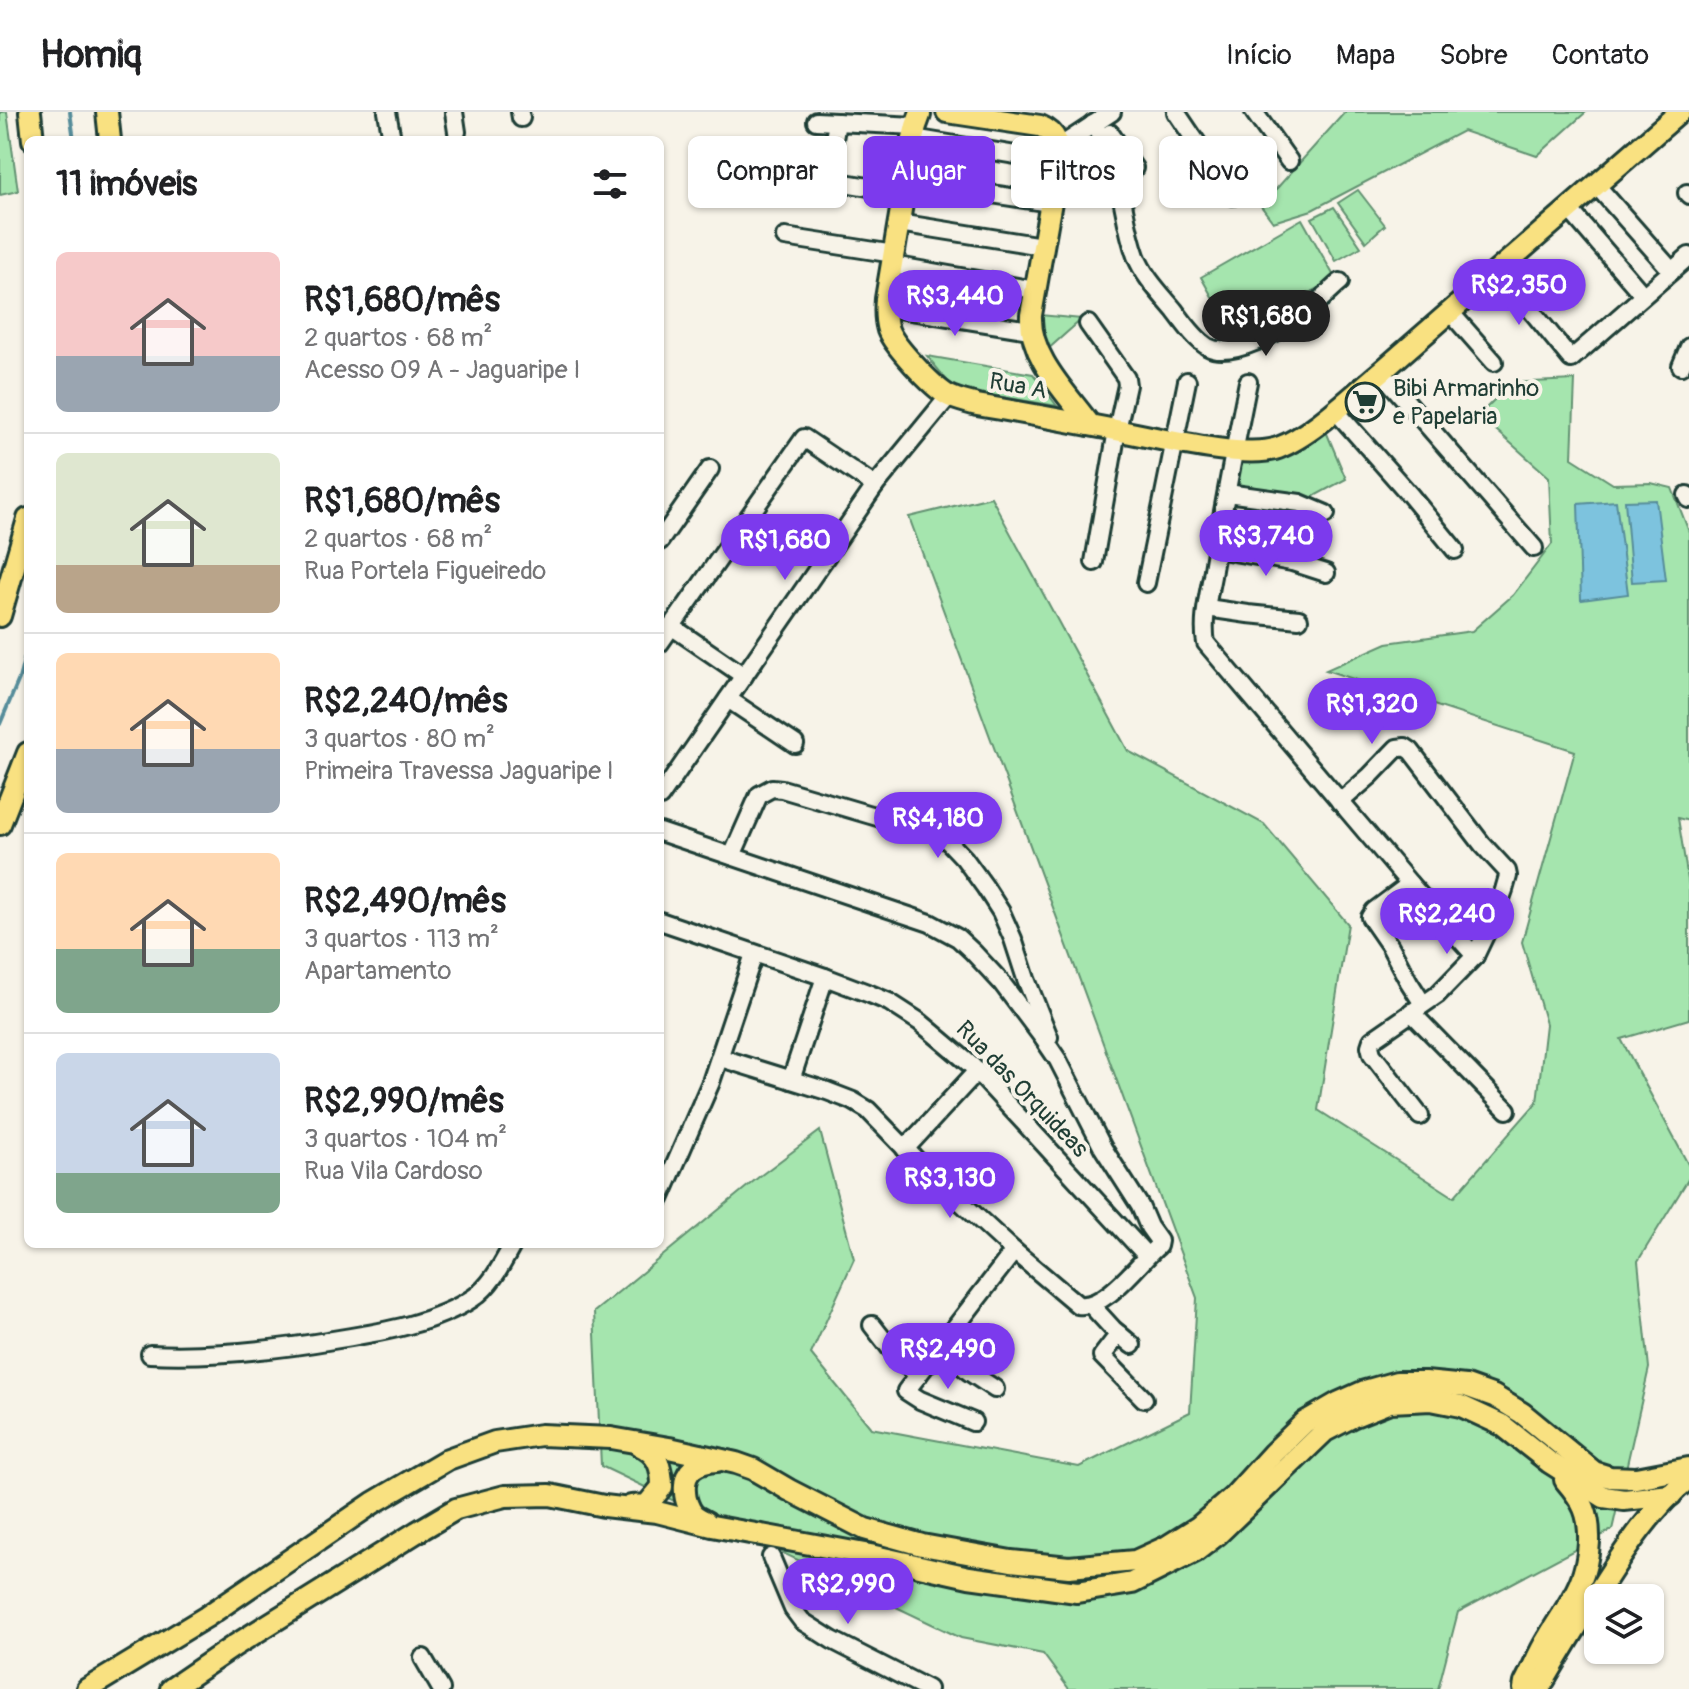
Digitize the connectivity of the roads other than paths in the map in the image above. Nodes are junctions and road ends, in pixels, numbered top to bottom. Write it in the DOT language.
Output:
graph roads {
  1 [pos="30,112"];
  2 [pos="107,112"];
  3 [pos="387,112"];
  4 [pos="454,112"];
  5 [pos="879,112"];
  6 [pos="947,112"];
  7 [pos="1176,112"];
  8 [pos="1254,112"];
  9 [pos="1680,112"];
  10 [pos="1102,119"];
  11 [pos="816,121"];
  12 [pos="920,121"];
  13 [pos="837,122"];
  14 [pos="863,123"];
  15 [pos="457,132"];
  16 [pos="33,136"];
  17 [pos="110,136"];
  18 [pos="391,136"];
  19 [pos="1053,136"];
  20 [pos="1081,136"];
  21 [pos="1113,136"];
  22 [pos="1192,136"];
  23 [pos="1011,143"];
  24 [pos="1289,161"];
  25 [pos="863,183"];
  26 [pos="1597,186"];
  27 [pos="902,208"];
  28 [pos="1049,208"];
  29 [pos="1569,209"];
  30 [pos="899,223"];
  31 [pos="785,237"];
  32 [pos="1042,246"];
  33 [pos="1689,256"];
  34 [pos="893,259"];
  35 [pos="1498,270"];
  36 [pos="1671,270"];
  37 [pos="1340,282"];
  38 [pos="1035,290"];
  39 [pos="1643,295"];
  40 [pos="885,307"];
  41 [pos="1450,312"];
  42 [pos="1088,324"];
  43 [pos="1030,330"];
  44 [pos="1689,347"];
  45 [pos="1494,362"];
  46 [pos="1681,366"];
  47 [pos="1381,372"];
  48 [pos="1187,381"];
  49 [pos="1248,382"];
  50 [pos="949,396"];
  51 [pos="1335,410"];
  52 [pos="1090,425"];
  53 [pos="1117,430"];
  54 [pos="1175,441"];
  55 [pos="1235,451"];
  56 [pos="710,469"];
  57 [pos="875,486"];
  58 [pos="1227,493"];
  59 [pos="1326,514"];
  60 [pos="24,533"];
  61 [pos="664,535"];
  62 [pos="1534,548"];
  63 [pos="1216,549"];
  64 [pos="1455,550"];
  65 [pos="1094,562"];
  66 [pos="1326,573"];
  67 [pos="1146,583"];
  68 [pos="1207,608"];
  69 [pos="0,616"];
  70 [pos="1299,619"];
  71 [pos="671,626"];
  72 [pos="664,637"];
  73 [pos="744,676"];
  74 [pos="728,699"];
  75 [pos="795,744"];
  76 [pos="24,763"];
  77 [pos="664,791"];
  78 [pos="1340,802"];
  79 [pos="0,824"];
  80 [pos="664,833"];
  81 [pos="732,856"];
  82 [pos="1410,884"];
  83 [pos="664,922"];
  84 [pos="754,954"];
  85 [pos="1475,956"];
  86 [pos="825,977"];
  87 [pos="1417,1008"];
  88 [pos="721,1058"];
  89 [pos="1058,1060"];
  90 [pos="977,1071"];
  91 [pos="791,1080"];
  92 [pos="1507,1110"];
  93 [pos="1420,1116"];
  94 [pos="905,1149"];
  95 [pos="664,1190"];
  96 [pos="511,1248"];
  97 [pos="1014,1251"];
  98 [pos="1147,1256"];
  99 [pos="1091,1305"];
  100 [pos="872,1325"];
  101 [pos="1119,1334"];
  102 [pos="1132,1345"];
  103 [pos="940,1347"];
  104 [pos="150,1354"];
  105 [pos="918,1376"];
  106 [pos="995,1389"];
  107 [pos="1144,1399"];
  108 [pos="973,1422"];
  109 [pos="630,1441"];
  110 [pos="1549,1462"];
  111 [pos="736,1463"];
  112 [pos="1689,1468"];
  113 [pos="1689,1478"];
  114 [pos="1671,1495"];
  115 [pos="619,1507"];
  116 [pos="712,1526"];
  117 [pos="771,1557"];
  118 [pos="423,1658"];
  119 [pos="87,1689"];
  120 [pos="171,1689"];
  121 [pos="441,1689"];
  122 [pos="928,1689"];
  123 [pos="1524,1689"];
  124 [pos="1539,1689"];
  1 -- 16 [label="main road"];
  2 -- 17 [label="main road"];
  3 -- 18 [label="street"];
  4 -- 15 [label="street"];
  5 -- 14 [label="street"];
  6 -- 19 [label="main road"];
  7 -- 22 [label="street"];
  8 -- 24 [label="street"];
  9 -- 26 [label="main road"];
  10 -- 20 [label="street"];
  10 -- 21 [label="street"];
  10 -- 37 [label="street"];
  11 -- 13 [label="street"];
  12 -- 14 [label="street"];
  12 -- 23 [label="street"];
  13 -- 14 [label="street"];
  13 -- 25 [label="street"];
  26 -- 29 [label="main road"];
  26 -- 36 [label="street"];
  27 -- 30 [label="main road, Rua A"];
  28 -- 32 [label="main road"];
  29 -- 35 [label="main road"];
  29 -- 39 [label="street"];
  30 -- 32 [label="street"];
  30 -- 34 [label="main road, Rua A"];
  31 -- 34 [label="street"];
  32 -- 38 [label="main road"];
  33 -- 36 [label="street"];
  34 -- 38 [label="street"];
  34 -- 40 [label="main road, Rua A"];
  35 -- 39 [label="street"];
  35 -- 41 [label="main road"];
  36 -- 39 [label="street"];
  38 -- 43 [label="main road"];
  40 -- 43 [label="street"];
  40 -- 50 [label="main road, Rua A"];
  41 -- 45 [label="street"];
  41 -- 47 [label="main road"];
  42 -- 53 [label="street"];
  43 -- 52 [label="main road, Rua A"];
  44 -- 46 [label="street"];
  47 -- 51 [label="main road"];
  47 -- 62 [label="street"];
  48 -- 54 [label="street"];
  49 -- 55 [label="street"];
  50 -- 52 [label="main road, Rua A"];
  50 -- 57 [label="street"];
  51 -- 55 [label="main road"];
  51 -- 64 [label="street"];
  52 -- 53 [label="main road"];
  53 -- 54 [label="main road"];
  53 -- 65 [label="street"];
  54 -- 55 [label="main road"];
  54 -- 67 [label="street"];
  55 -- 58 [label="street"];
  56 -- 61 [label="street"];
  57 -- 71 [label="street"];
  57 -- 73 [label="street"];
  58 -- 59 [label="street"];
  58 -- 63 [label="street"];
  60 -- 69 [label="main road"];
  63 -- 66 [label="street"];
  63 -- 68 [label="street"];
  68 -- 70 [label="street"];
  68 -- 78 [label="street"];
  71 -- 72 [label="street"];
  71 -- 73 [label="street"];
  73 -- 74 [label="street"];
  74 -- 75 [label="street"];
  74 -- 77 [label="street"];
  76 -- 79 [label="main road"];
  78 -- 82 [label="street"];
  78 -- 85 [label="street"];
  80 -- 81 [label="street"];
  81 -- 89 [label="street"];
  81 -- 89 [label="street"];
  82 -- 85 [label="street"];
  82 -- 87 [label="street"];
  83 -- 84 [label="street, Rua das Orquideas"];
  84 -- 86 [label="street, Rua das Orquideas"];
  84 -- 88 [label="street"];
  85 -- 87 [label="street"];
  86 -- 90 [label="street, Rua das Orquideas"];
  86 -- 91 [label="street"];
  87 -- 92 [label="street"];
  87 -- 93 [label="street"];
  88 -- 91 [label="street"];
  88 -- 95 [label="street"];
  89 -- 98 [label="street"];
  90 -- 94 [label="street"];
  90 -- 98 [label="street, Rua das Orquideas"];
  91 -- 94 [label="street"];
  94 -- 97 [label="street"];
  96 -- 104 [label="street"];
  97 -- 99 [label="street"];
  97 -- 103 [label="street"];
  98 -- 99 [label="street"];
  99 -- 101 [label="street"];
  100 -- 105 [label="street"];
  101 -- 102 [label="street"];
  101 -- 107 [label="street"];
  103 -- 105 [label="street"];
  103 -- 106 [label="street"];
  105 -- 108 [label="street"];
  109 -- 111 [label="main road"];
  109 -- 115 [label="main road"];
  109 -- 119 [label="main road"];
  110 -- 114 [label="main road"];
  110 -- 116 [label="main road"];
  110 -- 123 [label="main road"];
  111 -- 112 [label="main road"];
  111 -- 116 [label="main road"];
  113 -- 114 [label="main road"];
  114 -- 124 [label="main road"];
  115 -- 116 [label="main road"];
  115 -- 120 [label="main road"];
  117 -- 122 [label="street"];
  118 -- 121 [label="street"];
}
